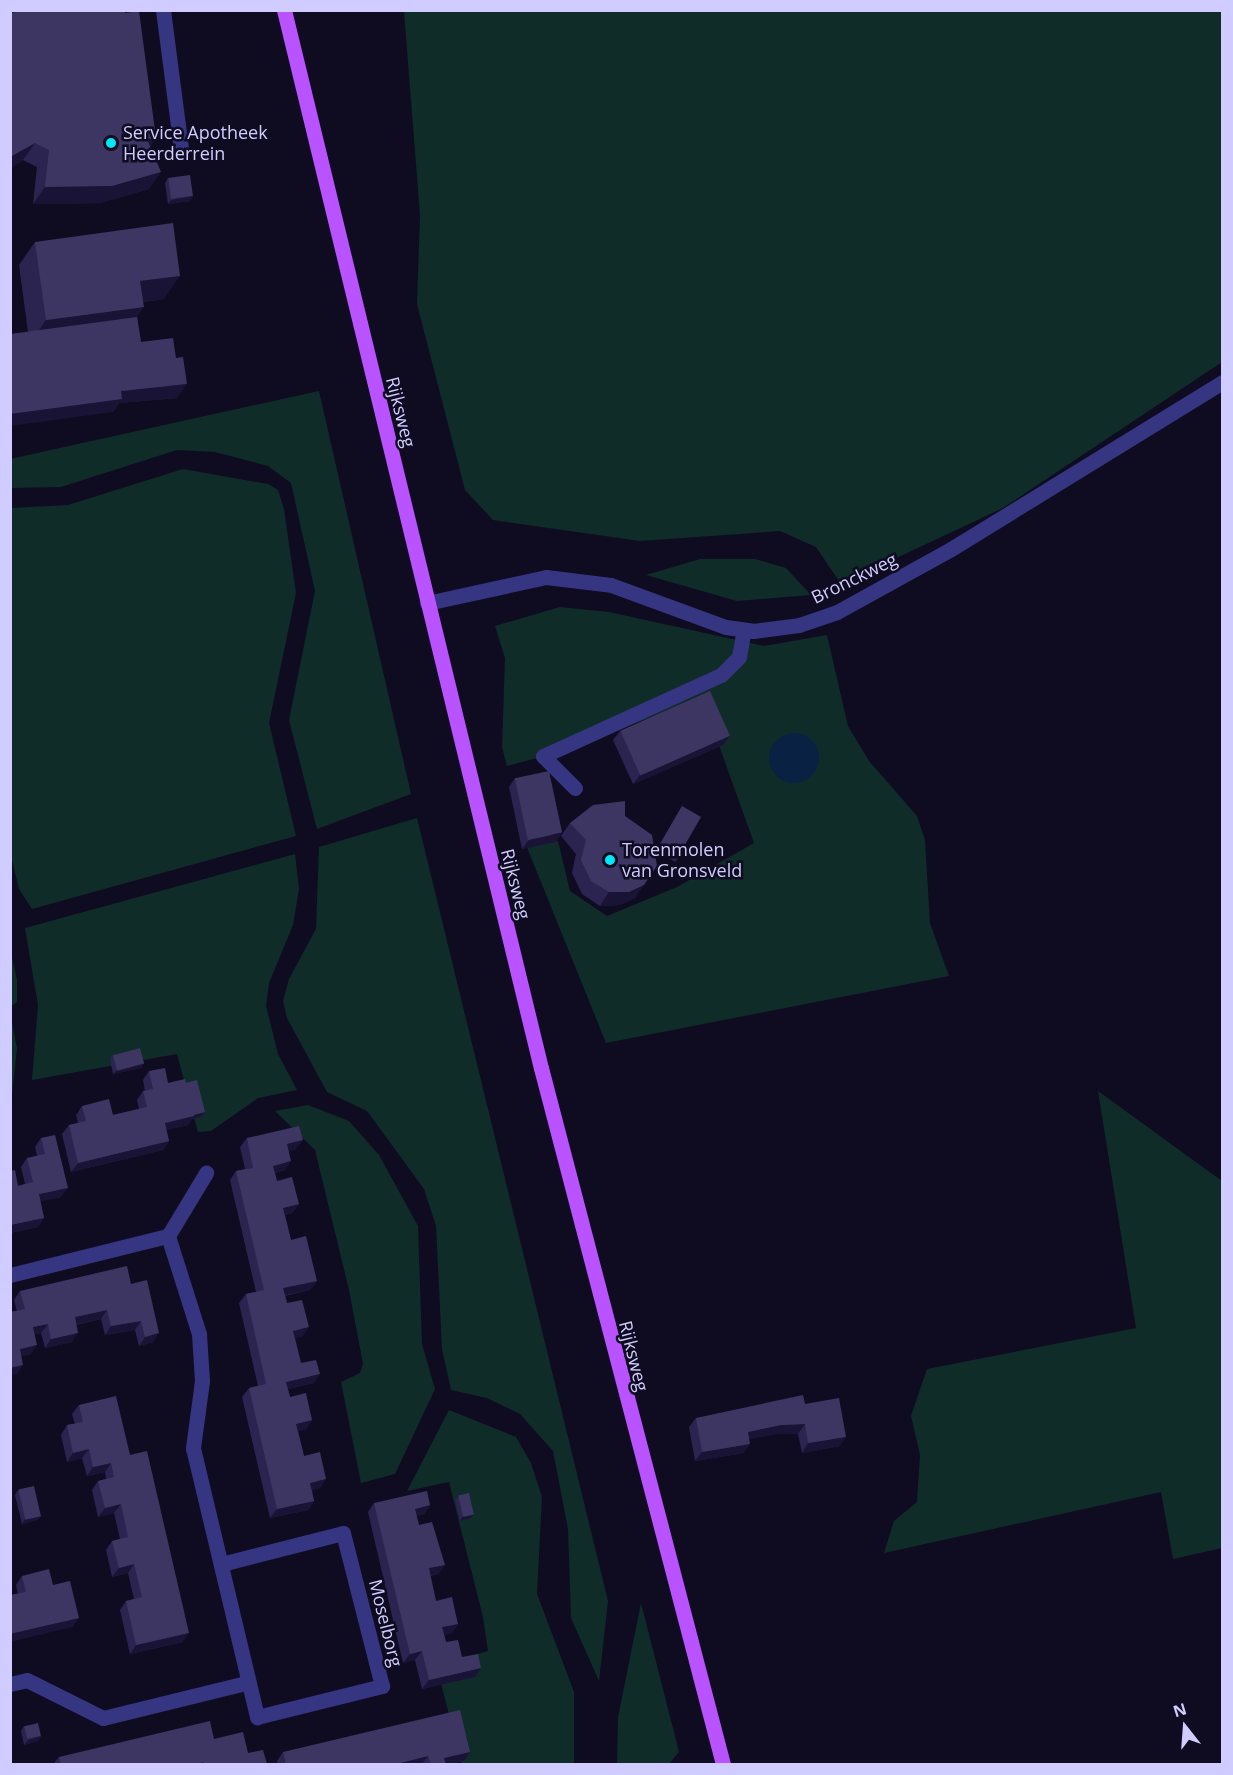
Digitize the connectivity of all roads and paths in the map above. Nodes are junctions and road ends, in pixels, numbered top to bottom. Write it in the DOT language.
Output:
graph roads {
  1 [pos="163,10"];
  2 [pos="284,10"];
  3 [pos="181,149"];
  4 [pos="1222,382"];
  5 [pos="427,603"];
  6 [pos="744,630"];
  7 [pos="575,788"];
  8 [pos="206,1173"];
  9 [pos="168,1236"];
  10 [pos="10,1275"];
  11 [pos="221,1564"];
  12 [pos="246,1683"];
  13 [pos="10,1684"];
  14 [pos="723,1764"];
  1 -- 3 [label="street"];
  2 -- 5 [label="main road, Rijksweg"];
  4 -- 6 [label="street, Bronckweg"];
  5 -- 6 [label="street, Bronckweg"];
  5 -- 14 [label="main road, Rijksweg"];
  6 -- 7 [label="street"];
  8 -- 9 [label="street"];
  9 -- 10 [label="street"];
  9 -- 11 [label="street, Moselborg"];
  11 -- 12 [label="street, Moselborg"];
  11 -- 12 [label="street, Moselborg"];
  12 -- 13 [label="street"];
}
